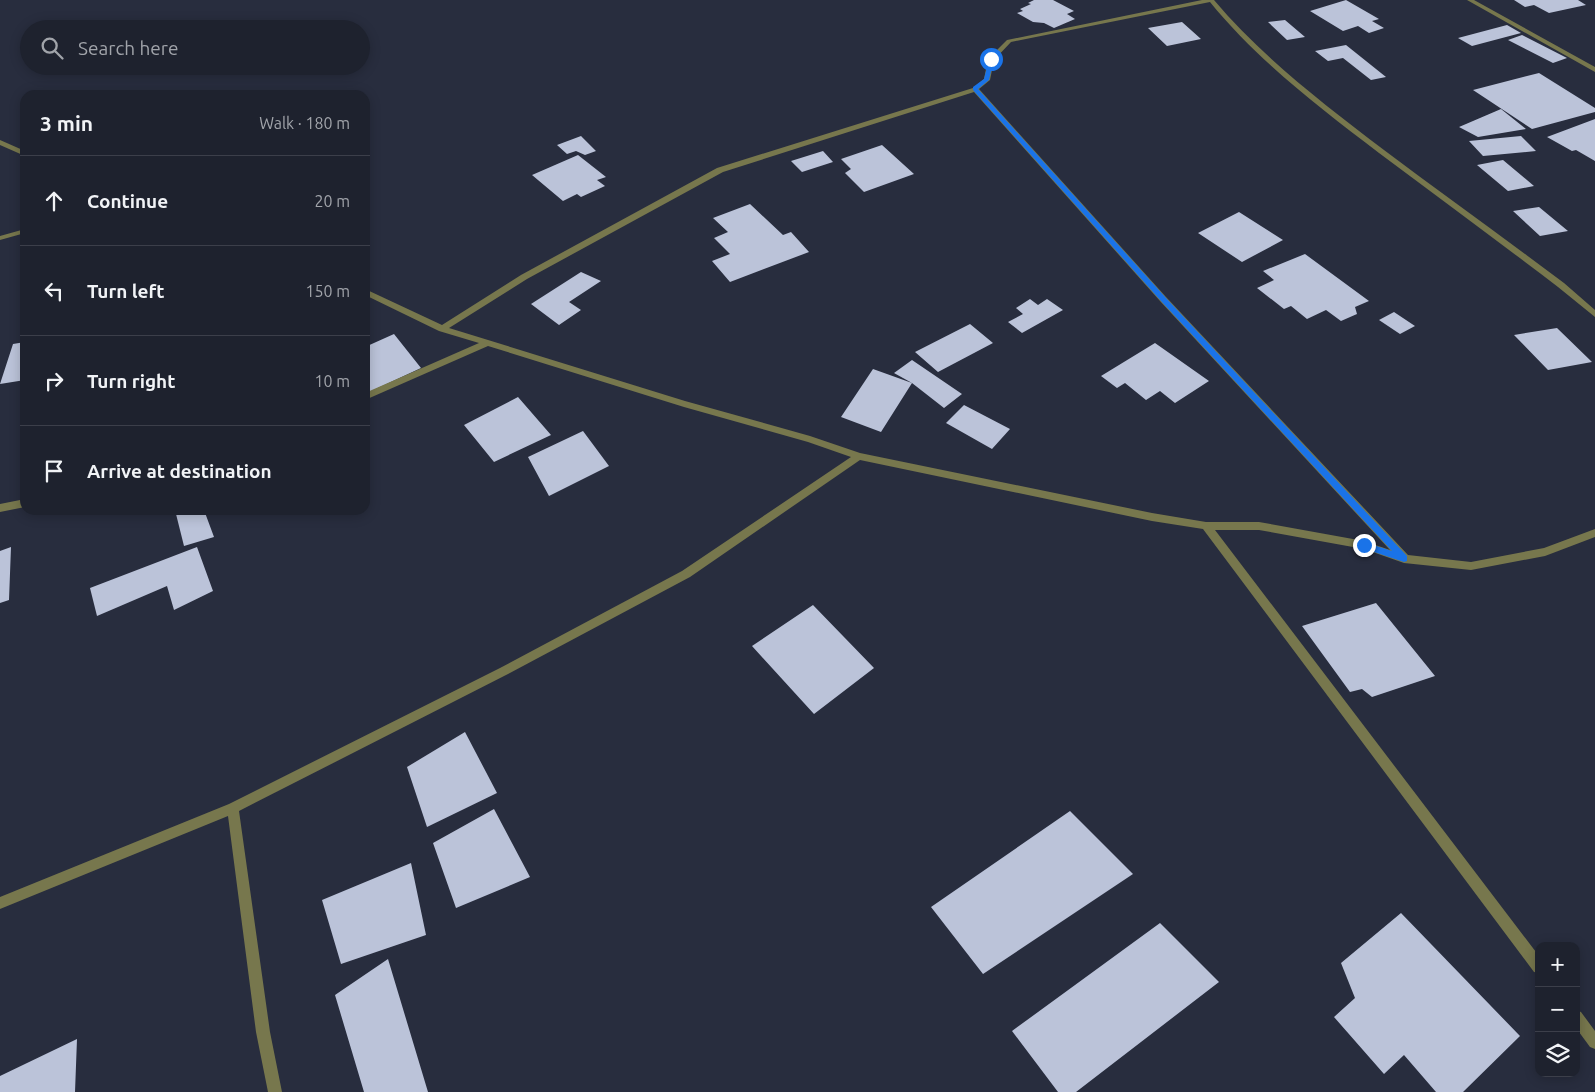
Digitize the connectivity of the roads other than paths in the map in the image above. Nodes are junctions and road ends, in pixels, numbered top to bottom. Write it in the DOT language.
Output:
graph roads {
  1 [pos="1470,0"];
  2 [pos="1595,70"];
  3 [pos="975,89"];
  4 [pos="0,142"];
  5 [pos="20,152"];
  6 [pos="20,232"];
  7 [pos="0,238"];
  8 [pos="370,294"];
  9 [pos="1595,314"];
  10 [pos="442,329"];
  11 [pos="487,343"];
  12 [pos="370,395"];
  13 [pos="859,456"];
  14 [pos="20,504"];
  15 [pos="0,508"];
  16 [pos="1206,526"];
  17 [pos="1595,533"];
  18 [pos="1404,559"];
  19 [pos="233,808"];
  20 [pos="0,903"];
  21 [pos="1535,962"];
  22 [pos="1580,1022"];
  23 [pos="1595,1042"];
  24 [pos="275,1092"];
  1 -- 2 [label="street"];
  3 -- 9 [label="street"];
  3 -- 10 [label="street"];
  3 -- 18 [label="street"];
  4 -- 5 [label="street"];
  6 -- 7 [label="street"];
  8 -- 10 [label="street"];
  10 -- 11 [label="street"];
  11 -- 12 [label="street"];
  11 -- 13 [label="street"];
  13 -- 16 [label="street"];
  13 -- 19 [label="street"];
  14 -- 15 [label="street"];
  16 -- 18 [label="street"];
  16 -- 21 [label="street"];
  17 -- 18 [label="street"];
  19 -- 20 [label="street"];
  19 -- 24 [label="street"];
  22 -- 23 [label="street"];
}
